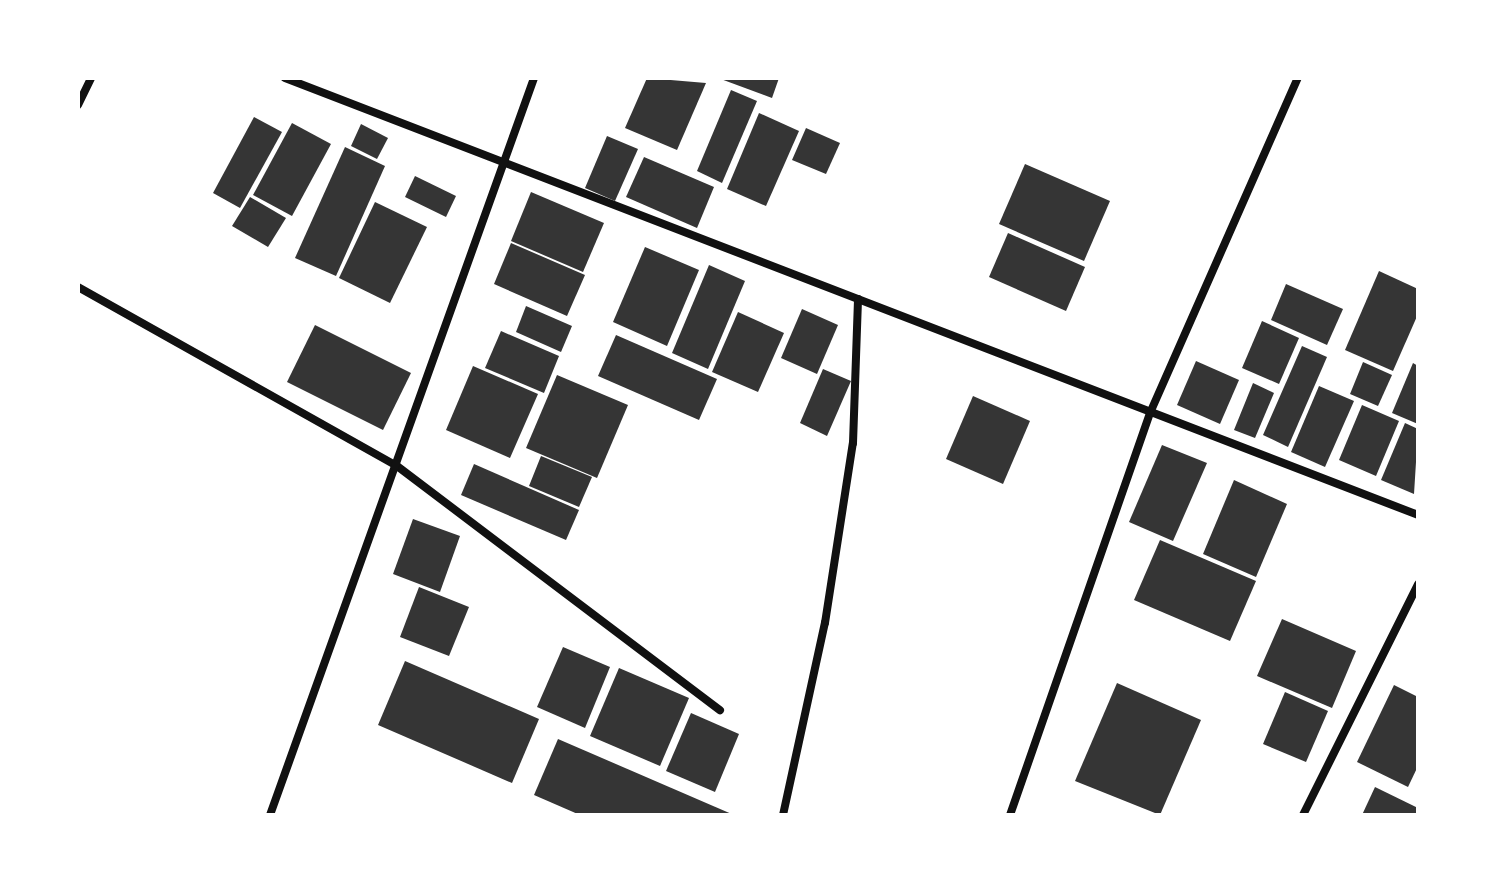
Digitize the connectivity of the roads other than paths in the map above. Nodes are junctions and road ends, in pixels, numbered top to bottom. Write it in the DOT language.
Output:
graph roads {
  1 [pos="91,78"];
  2 [pos="285,78"];
  3 [pos="534,78"];
  4 [pos="1298,78"];
  5 [pos="78,105"];
  6 [pos="505,166"];
  7 [pos="78,287"];
  8 [pos="858,299"];
  9 [pos="1150,413"];
  10 [pos="397,466"];
  11 [pos="1418,515"];
  12 [pos="1418,584"];
  13 [pos="720,710"];
  14 [pos="270,815"];
  15 [pos="783,815"];
  16 [pos="1010,815"];
  17 [pos="1303,815"];
  1 -- 5 [label="street"];
  2 -- 6 [label="street"];
  3 -- 6 [label="street"];
  4 -- 9 [label="street"];
  6 -- 8 [label="street"];
  6 -- 10 [label="street"];
  7 -- 10 [label="street"];
  8 -- 9 [label="street"];
  8 -- 15 [label="street"];
  9 -- 11 [label="street"];
  9 -- 16 [label="street"];
  10 -- 13 [label="street"];
  10 -- 14 [label="street"];
  12 -- 17 [label="street"];
}
